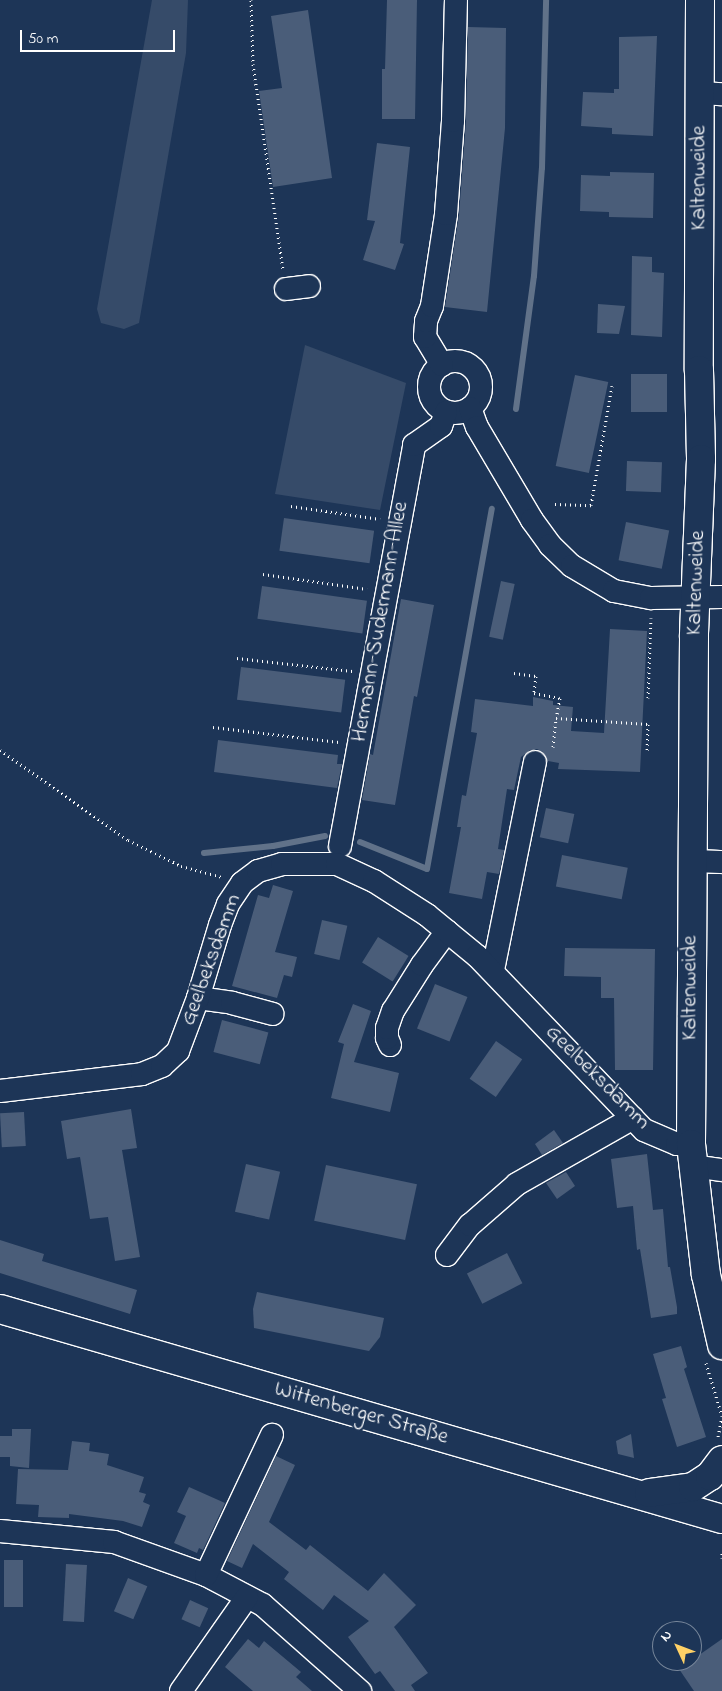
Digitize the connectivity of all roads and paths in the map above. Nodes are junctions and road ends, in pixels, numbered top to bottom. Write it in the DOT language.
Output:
graph roads {
  1 [pos="251,0"];
  2 [pos="456,0"];
  3 [pos="700,0"];
  4 [pos="711,94"];
  5 [pos="309,286"];
  6 [pos="286,289"];
  7 [pos="442,365"];
  8 [pos="612,386"];
  9 [pos="470,408"];
  10 [pos="446,412"];
  11 [pos="555,504"];
  12 [pos="291,506"];
  13 [pos="398,521"];
  14 [pos="263,574"];
  15 [pos="387,591"];
  16 [pos="709,598"];
  17 [pos="652,612"];
  18 [pos="237,658"];
  19 [pos="372,673"];
  20 [pos="514,673"];
  21 [pos="648,698"];
  22 [pos="556,718"];
  23 [pos="213,727"];
  24 [pos="359,744"];
  25 [pos="553,747"];
  26 [pos="0,750"];
  27 [pos="647,752"];
  28 [pos="535,762"];
  29 [pos="340,846"];
  30 [pos="692,861"];
  31 [pos="722,862"];
  32 [pos="242,883"];
  33 [pos="447,931"];
  34 [pos="493,970"];
  35 [pos="198,998"];
  36 [pos="273,1014"];
  37 [pos="390,1045"];
  38 [pos="0,1091"];
  39 [pos="633,1118"];
  40 [pos="691,1155"];
  41 [pos="722,1170"];
  42 [pos="447,1255"];
  43 [pos="0,1309"];
  44 [pos="722,1345"];
  45 [pos="272,1435"];
  46 [pos="722,1460"];
  47 [pos="638,1494"];
  48 [pos="722,1519"];
  49 [pos="0,1531"];
  50 [pos="722,1553"];
  51 [pos="722,1558"];
  52 [pos="206,1575"];
  53 [pos="247,1597"];
  54 [pos="181,1691"];
  55 [pos="360,1691"];
  1 -- 6 [label="path"];
  2 -- 7 [label="street"];
  3 -- 4 [label="main road, Kaltenweide"];
  4 -- 16 [label="main road, Kaltenweide"];
  5 -- 6 [label="street"];
  7 -- 9 [label="street"];
  7 -- 10 [label="street"];
  8 -- 11 [label="path"];
  9 -- 10 [label="street"];
  9 -- 16 [label="street"];
  10 -- 13 [label="street, Hermann-Sudermann-Allee"];
  12 -- 13 [label="path"];
  13 -- 15 [label="street, Hermann-Sudermann-Allee"];
  14 -- 15 [label="path"];
  15 -- 19 [label="street, Hermann-Sudermann-Allee"];
  16 -- 30 [label="main road, Kaltenweide"];
  17 -- 21 [label="path"];
  18 -- 19 [label="path"];
  19 -- 24 [label="street, Hermann-Sudermann-Allee"];
  20 -- 22 [label="path"];
  22 -- 25 [label="path"];
  22 -- 27 [label="path"];
  23 -- 24 [label="path"];
  24 -- 29 [label="street, Hermann-Sudermann-Allee"];
  26 -- 32 [label="path"];
  28 -- 34 [label="street"];
  30 -- 31 [label="street"];
  30 -- 40 [label="main road, Kaltenweide"];
  32 -- 33 [label="street, Geelbeksdamm"];
  32 -- 35 [label="street, Geelbeksdamm"];
  33 -- 34 [label="street, Geelbeksdamm"];
  33 -- 37 [label="street"];
  34 -- 39 [label="street, Geelbeksdamm"];
  35 -- 36 [label="street"];
  35 -- 38 [label="street, Geelbeksdamm"];
  39 -- 40 [label="street, Geelbeksdamm"];
  39 -- 42 [label="street"];
  40 -- 41 [label="street"];
  40 -- 44 [label="main road, Kaltenweide"];
  43 -- 47 [label="main road, Wittenberger Straße"];
  45 -- 52 [label="street"];
  46 -- 47 [label="main road"];
  47 -- 48 [label="main road, Wittenberger Straße"];
  49 -- 52 [label="street"];
  50 -- 51 [label="path"];
  52 -- 53 [label="street"];
  53 -- 54 [label="street"];
  53 -- 55 [label="street"];
}
